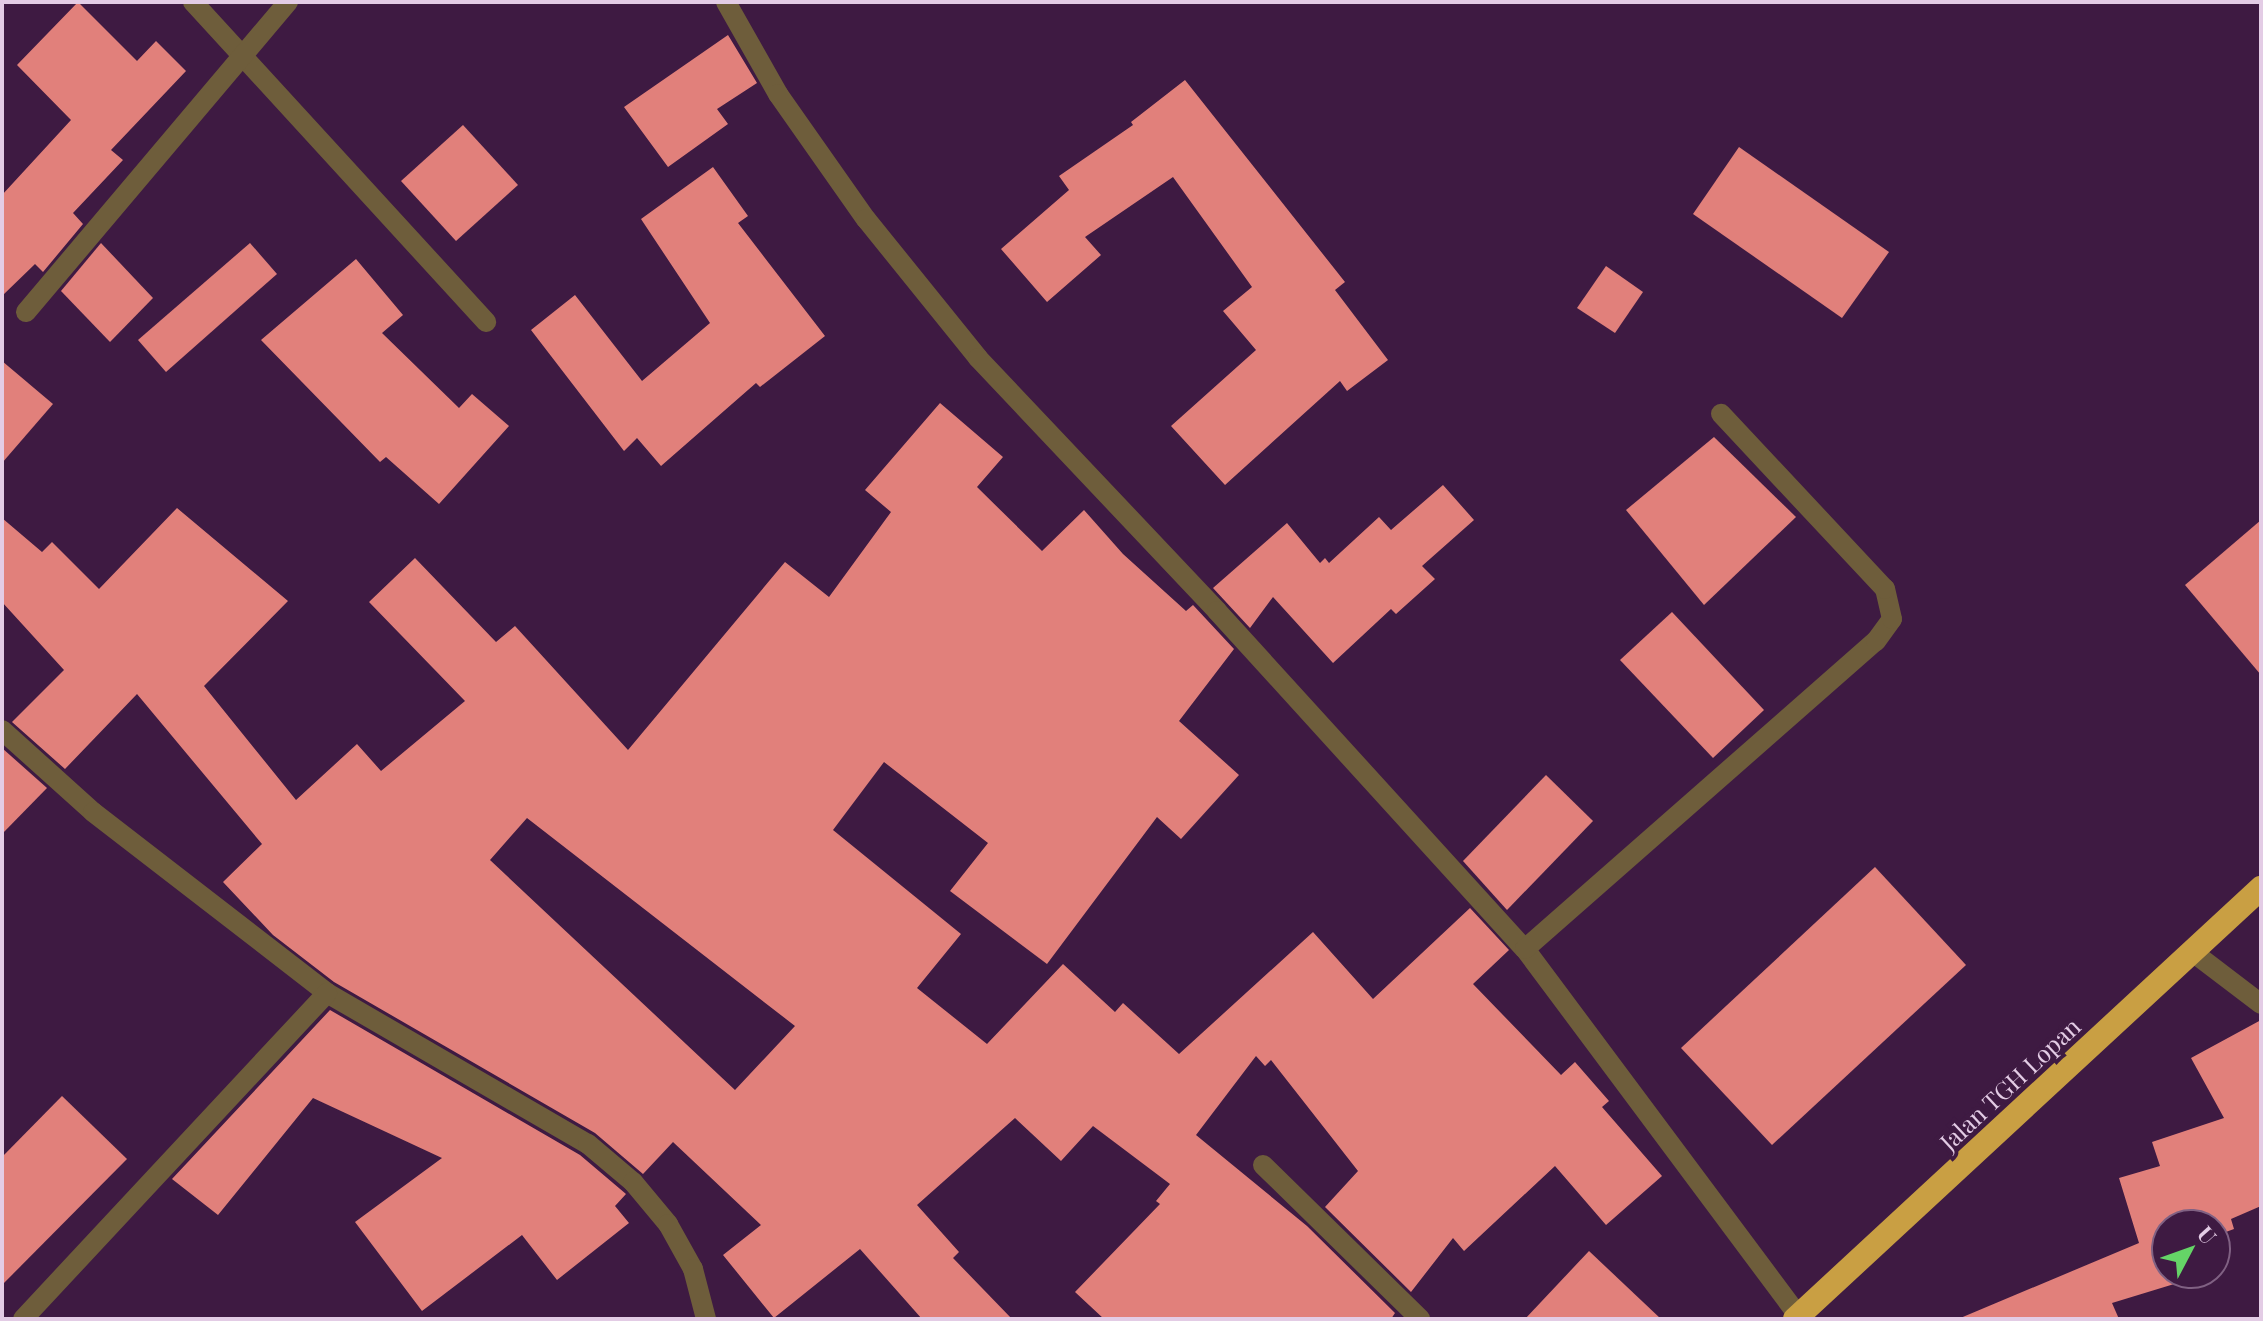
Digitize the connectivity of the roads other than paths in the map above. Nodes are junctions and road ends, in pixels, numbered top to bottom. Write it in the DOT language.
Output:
graph roads {
  1 [pos="193,2"];
  2 [pos="288,2"];
  3 [pos="726,2"];
  4 [pos="240,52"];
  5 [pos="26,312"];
  6 [pos="486,322"];
  7 [pos="1721,414"];
  8 [pos="2,730"];
  9 [pos="2261,888"];
  10 [pos="1525,949"];
  11 [pos="2194,953"];
  12 [pos="327,993"];
  13 [pos="2261,1004"];
  14 [pos="1263,1165"];
  15 [pos="1797,1317"];
  16 [pos="23,1319"];
  17 [pos="706,1319"];
  18 [pos="1420,1319"];
  1 -- 4 [label="street"];
  2 -- 4 [label="street"];
  3 -- 10 [label="street"];
  4 -- 5 [label="street"];
  4 -- 6 [label="street"];
  7 -- 10 [label="street"];
  8 -- 12 [label="street"];
  9 -- 11 [label="highway, Jalan TGH Lopan"];
  10 -- 15 [label="street"];
  11 -- 13 [label="street"];
  11 -- 15 [label="highway, Jalan TGH Lopan"];
  12 -- 16 [label="street"];
  12 -- 17 [label="street"];
  14 -- 18 [label="street"];
}
